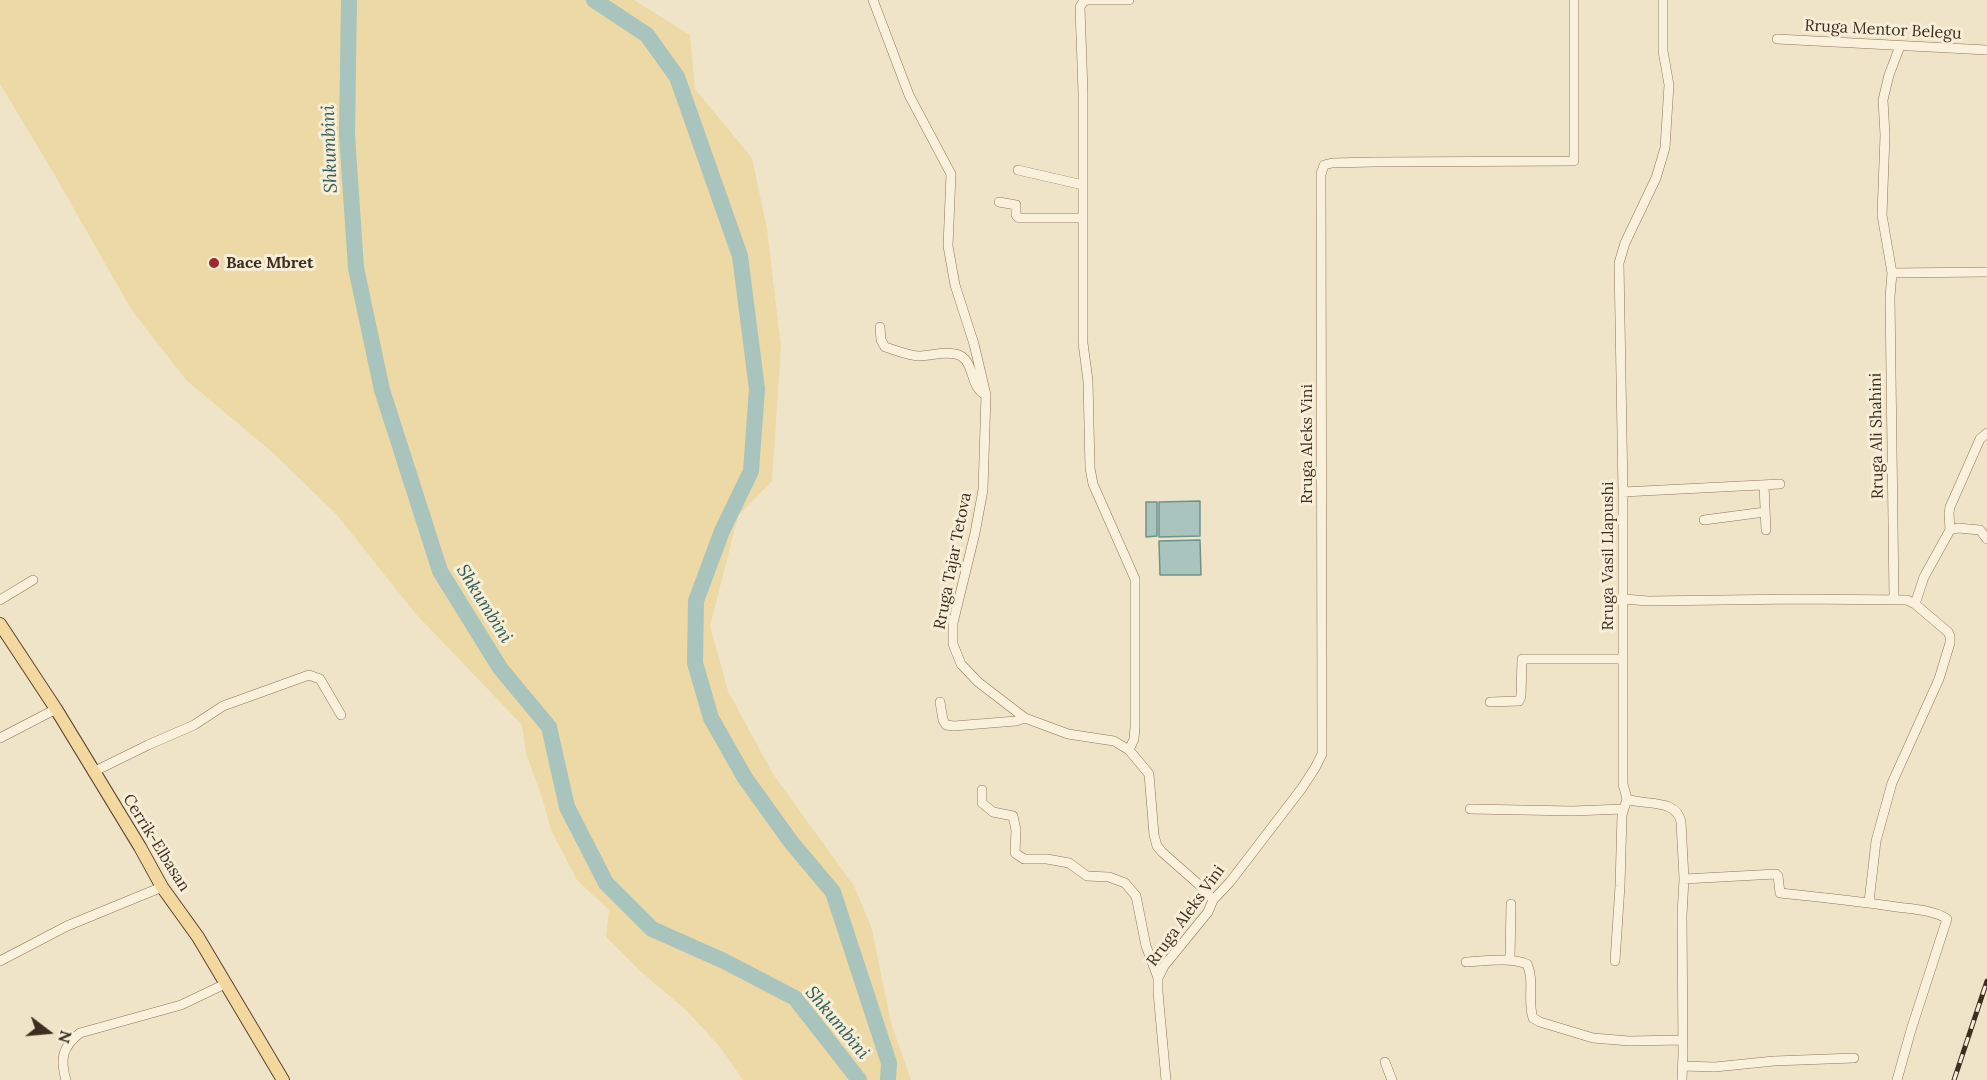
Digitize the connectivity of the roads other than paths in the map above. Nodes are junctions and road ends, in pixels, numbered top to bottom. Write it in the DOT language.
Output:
graph roads {
  1 [pos="873,0"];
  2 [pos="1129,0"];
  3 [pos="1574,0"];
  4 [pos="1663,0"];
  5 [pos="1777,39"];
  6 [pos="1900,46"];
  7 [pos="1987,50"];
  8 [pos="1018,170"];
  9 [pos="1083,185"];
  10 [pos="999,202"];
  11 [pos="1083,218"];
  12 [pos="1987,272"];
  13 [pos="1893,273"];
  14 [pos="880,327"];
  15 [pos="987,395"];
  16 [pos="1987,434"];
  17 [pos="1780,484"];
  18 [pos="1764,485"];
  19 [pos="1623,492"];
  20 [pos="1765,512"];
  21 [pos="1704,520"];
  22 [pos="1950,530"];
  23 [pos="1766,531"];
  24 [pos="1987,539"];
  25 [pos="33,580"];
  26 [pos="1624,599"];
  27 [pos="1894,599"];
  28 [pos="0,600"];
  29 [pos="1915,604"];
  30 [pos="0,624"];
  31 [pos="1623,659"];
  32 [pos="940,702"];
  33 [pos="1490,702"];
  34 [pos="56,709"];
  35 [pos="341,715"];
  36 [pos="1025,718"];
  37 [pos="0,738"];
  38 [pos="1130,750"];
  39 [pos="93,772"];
  40 [pos="982,790"];
  41 [pos="1627,799"];
  42 [pos="1470,809"];
  43 [pos="1623,809"];
  44 [pos="1684,879"];
  45 [pos="162,887"];
  46 [pos="1213,900"];
  47 [pos="1869,902"];
  48 [pos="1511,904"];
  49 [pos="1510,960"];
  50 [pos="0,961"];
  51 [pos="1615,961"];
  52 [pos="1466,962"];
  53 [pos="1158,978"];
  54 [pos="225,984"];
  55 [pos="1683,1040"];
  56 [pos="1854,1058"];
  57 [pos="1385,1062"];
  58 [pos="1683,1066"];
  59 [pos="66,1080"];
  60 [pos="282,1080"];
  61 [pos="1166,1080"];
  62 [pos="1392,1080"];
  63 [pos="1682,1080"];
  64 [pos="1898,1080"];
  1 -- 15 [label="street, Rruga Tajar Tetova"];
  2 -- 9 [label="street"];
  3 -- 46 [label="street, Rruga Aleks Vini"];
  4 -- 19 [label="street, Rruga Vasil Llapushi"];
  5 -- 6 [label="street, Rruga Mentor Belegu"];
  6 -- 7 [label="street, Rruga Mentor Belegu"];
  6 -- 13 [label="street, Rruga Ali Shahini"];
  8 -- 9 [label="street"];
  9 -- 11 [label="street"];
  10 -- 11 [label="street"];
  11 -- 38 [label="street"];
  12 -- 13 [label="street"];
  13 -- 27 [label="street, Rruga Ali Shahini"];
  14 -- 15 [label="street"];
  15 -- 36 [label="street, Rruga Tajar Tetova"];
  16 -- 22 [label="street"];
  17 -- 18 [label="street"];
  18 -- 19 [label="street"];
  18 -- 20 [label="street"];
  19 -- 26 [label="street, Rruga Vasil Llapushi"];
  20 -- 21 [label="street"];
  20 -- 23 [label="street"];
  22 -- 24 [label="street"];
  22 -- 29 [label="street"];
  25 -- 28 [label="street"];
  26 -- 27 [label="street"];
  26 -- 31 [label="street, Rruga Vasil Llapushi"];
  27 -- 29 [label="street"];
  29 -- 47 [label="street"];
  30 -- 34 [label="main road, Cerrik-Elbasan"];
  31 -- 33 [label="street"];
  31 -- 41 [label="street, Rruga Vasil Llapushi"];
  32 -- 36 [label="street"];
  34 -- 37 [label="street"];
  34 -- 39 [label="main road, Cerrik-Elbasan"];
  35 -- 39 [label="street"];
  36 -- 38 [label="street, Rruga Tajar Tetova"];
  38 -- 46 [label="street"];
  39 -- 45 [label="main road, Cerrik-Elbasan"];
  40 -- 53 [label="street"];
  41 -- 43 [label="street"];
  41 -- 44 [label="street"];
  42 -- 43 [label="street"];
  43 -- 51 [label="street"];
  44 -- 47 [label="street"];
  44 -- 55 [label="street"];
  45 -- 50 [label="street"];
  45 -- 54 [label="main road, Cerrik-Elbasan"];
  46 -- 53 [label="street, Rruga Aleks Vini"];
  47 -- 64 [label="street"];
  48 -- 49 [label="street"];
  49 -- 52 [label="street"];
  49 -- 55 [label="street"];
  53 -- 61 [label="street, Rruga Aleks Vini"];
  54 -- 59 [label="street"];
  54 -- 60 [label="main road, Cerrik-Elbasan"];
  55 -- 58 [label="street"];
  56 -- 58 [label="street"];
  57 -- 62 [label="street"];
  58 -- 63 [label="street"];
}
